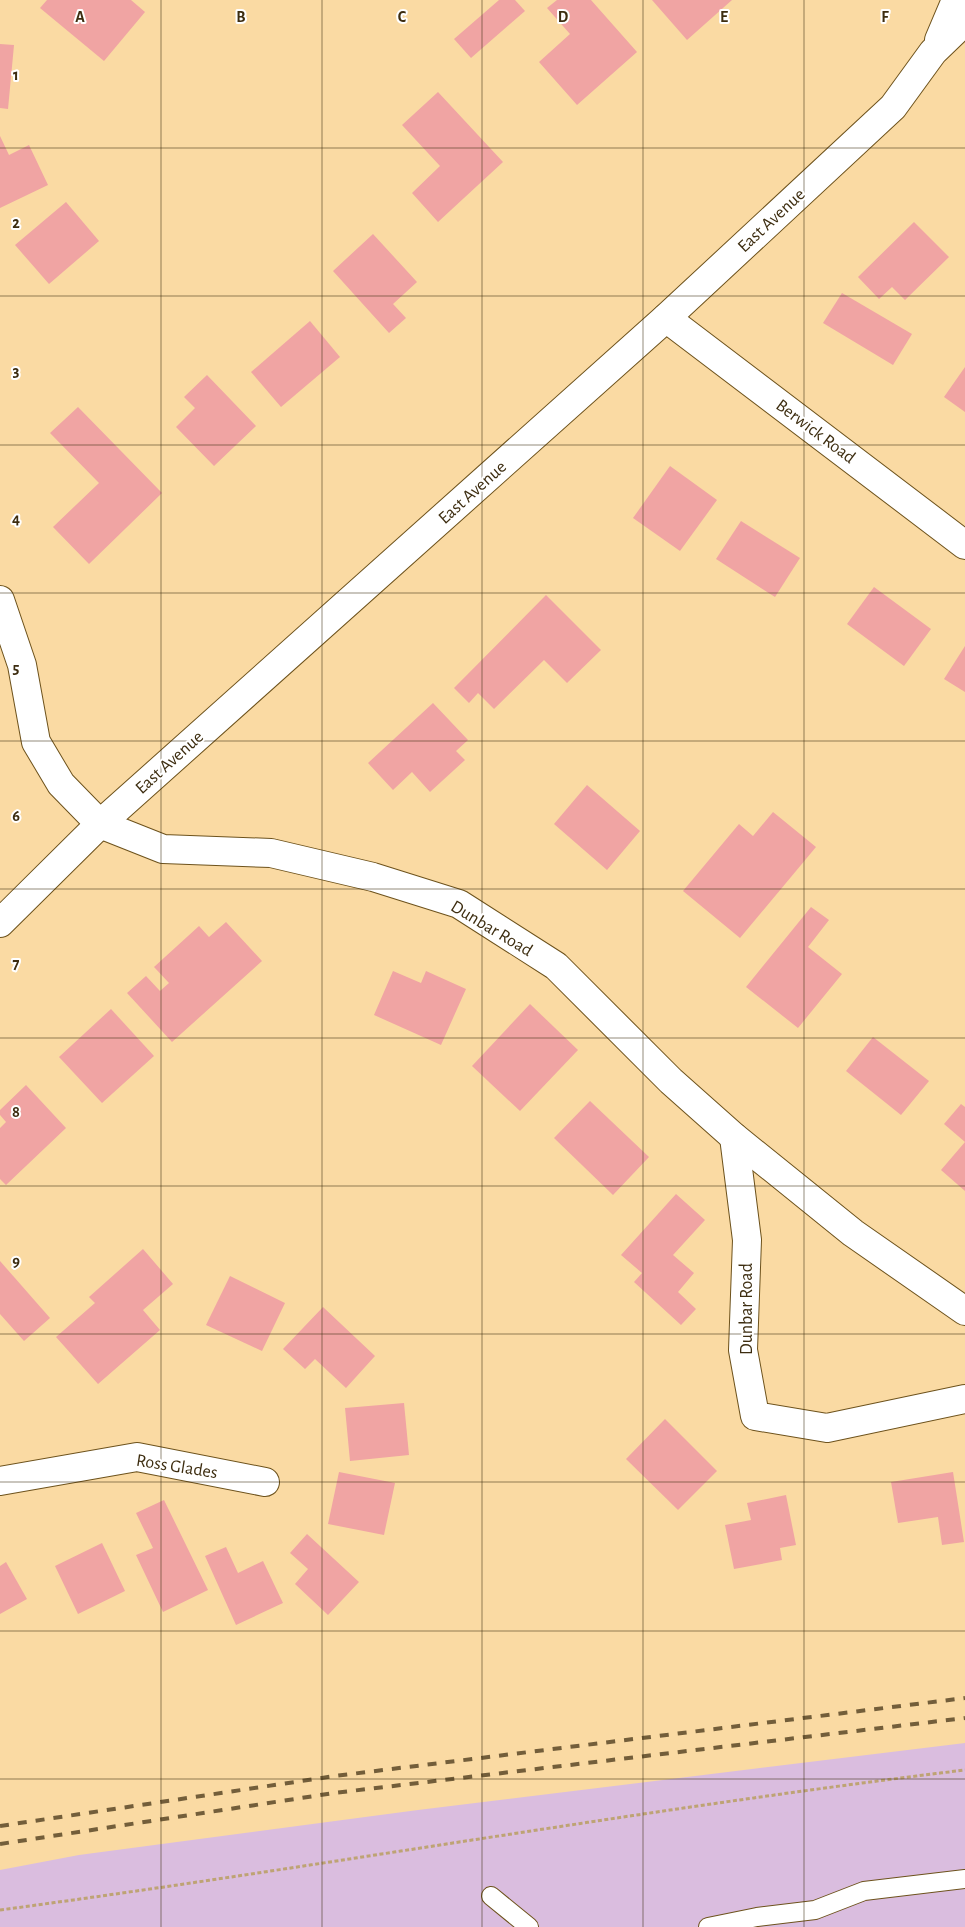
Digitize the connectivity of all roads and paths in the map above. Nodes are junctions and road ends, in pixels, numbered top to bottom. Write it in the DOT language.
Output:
graph roads {
  1 [pos="956,0"];
  2 [pos="965,21"];
  3 [pos="933,52"];
  4 [pos="666,318"];
  5 [pos="965,545"];
  6 [pos="0,600"];
  7 [pos="11,669"];
  8 [pos="100,824"];
  9 [pos="0,923"];
  10 [pos="734,1137"];
  11 [pos="965,1311"];
  12 [pos="965,1399"];
  13 [pos="0,1481"];
  14 [pos="265,1482"];
  15 [pos="965,1770"];
  16 [pos="965,1879"];
  17 [pos="491,1896"];
  18 [pos="0,1910"];
  19 [pos="529,1927"];
  20 [pos="708,1927"];
  1 -- 3 [label="street, East Avenue"];
  2 -- 3 [label="street, East Avenue"];
  3 -- 4 [label="street, East Avenue"];
  4 -- 5 [label="street, Berwick Road"];
  4 -- 8 [label="street, East Avenue"];
  6 -- 7 [label="street"];
  7 -- 8 [label="street"];
  8 -- 9 [label="street, East Avenue"];
  8 -- 10 [label="street, Dunbar Road"];
  10 -- 11 [label="street, Dunbar Road"];
  10 -- 12 [label="street, Dunbar Road"];
  13 -- 14 [label="street, Ross Glades"];
  15 -- 18 [label="path"];
  16 -- 20 [label="lane"];
  17 -- 19 [label="lane"];
}
